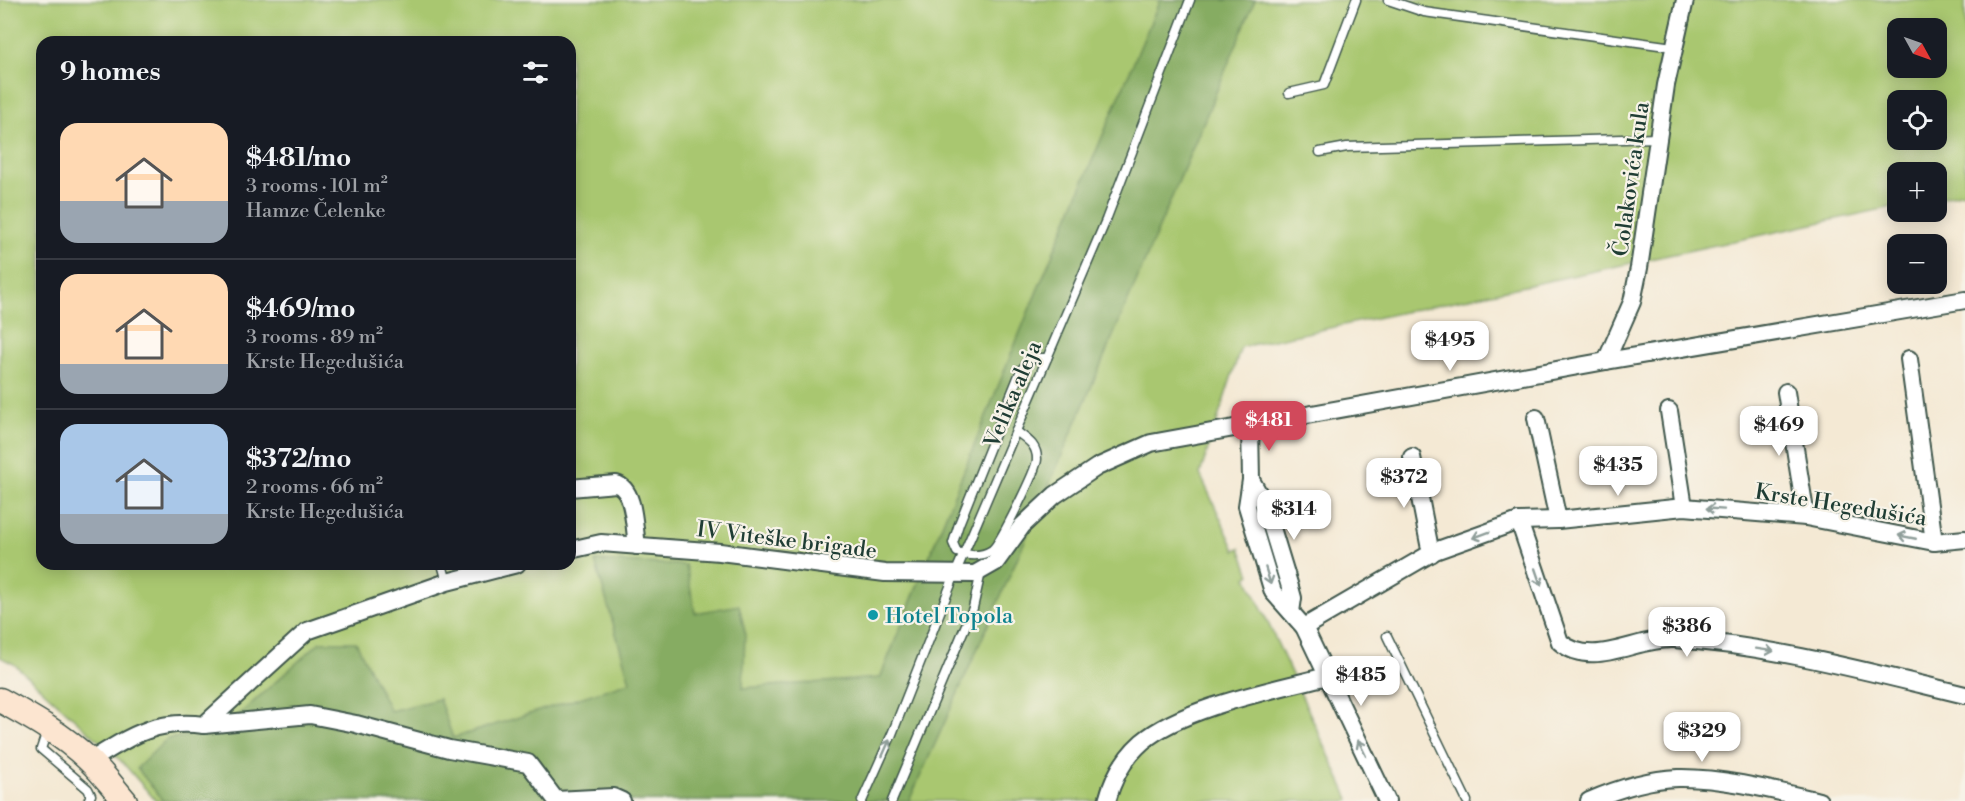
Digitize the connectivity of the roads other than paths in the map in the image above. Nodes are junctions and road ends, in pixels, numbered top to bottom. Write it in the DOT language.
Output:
graph roads {
  1 [pos="1190,0"];
  2 [pos="1356,0"];
  3 [pos="1388,0"];
  4 [pos="1685,0"];
  5 [pos="1673,47"];
  6 [pos="1289,93"];
  7 [pos="1658,138"];
  8 [pos="1320,152"];
  9 [pos="1965,300"];
  10 [pos="1047,358"];
  11 [pos="1909,359"];
  12 [pos="1606,361"];
  13 [pos="1786,392"];
  14 [pos="1669,411"];
  15 [pos="1536,418"];
  16 [pos="1250,426"];
  17 [pos="1016,431"];
  18 [pos="1412,457"];
  19 [pos="576,487"];
  20 [pos="1684,507"];
  21 [pos="1806,517"];
  22 [pos="1558,520"];
  23 [pos="1519,521"];
  24 [pos="1965,539"];
  25 [pos="1934,542"];
  26 [pos="637,546"];
  27 [pos="576,549"];
  28 [pos="963,554"];
  29 [pos="1431,554"];
  30 [pos="444,570"];
  31 [pos="494,570"];
  32 [pos="981,572"];
  33 [pos="955,574"];
  34 [pos="447,582"];
  35 [pos="1304,627"];
  36 [pos="1387,636"];
  37 [pos="1328,676"];
  38 [pos="1965,695"];
  39 [pos="0,700"];
  40 [pos="204,725"];
  41 [pos="48,728"];
  42 [pos="90,761"];
  43 [pos="1785,797"];
  44 [pos="88,801"];
  45 [pos="125,801"];
  46 [pos="622,801"];
  47 [pos="862,801"];
  48 [pos="892,801"];
  49 [pos="1107,801"];
  50 [pos="1387,801"];
  51 [pos="1467,801"];
  52 [pos="1589,801"];
  53 [pos="1819,801"];
  1 -- 10 [label="lane, Velika aleja"];
  2 -- 6 [label="lane"];
  3 -- 5 [label="lane"];
  4 -- 5 [label="street, Čolakovića kula"];
  5 -- 7 [label="street, Čolakovića kula"];
  7 -- 8 [label="lane"];
  7 -- 12 [label="street, Čolakovića kula"];
  9 -- 12 [label="street"];
  10 -- 17 [label="lane, Velika aleja"];
  10 -- 28 [label="lane"];
  11 -- 25 [label="street"];
  12 -- 16 [label="street"];
  13 -- 21 [label="street"];
  14 -- 20 [label="street"];
  15 -- 22 [label="street"];
  16 -- 32 [label="street, IV Viteške brigade"];
  16 -- 35 [label="street"];
  17 -- 28 [label="lane, Velika aleja"];
  17 -- 28 [label="lane"];
  18 -- 29 [label="street"];
  19 -- 26 [label="street"];
  21 -- 20 [label="street, Krste Hegedušića, one-way"];
  20 -- 22 [label="street, Krste Hegedušića"];
  25 -- 21 [label="street, Krste Hegedušića, one-way"];
  22 -- 23 [label="street, Krste Hegedušića"];
  23 -- 29 [label="street, Krste Hegedušića, one-way"];
  23 -- 38 [label="street, one-way"];
  24 -- 25 [label="street, Krste Hegedušića"];
  26 -- 27 [label="street, IV Viteške brigade"];
  26 -- 33 [label="street, IV Viteške brigade"];
  28 -- 33 [label="lane, Velika aleja"];
  29 -- 35 [label="street, Krste Hegedušića"];
  30 -- 34 [label="lane"];
  31 -- 34 [label="street"];
  32 -- 33 [label="street, IV Viteške brigade"];
  32 -- 48 [label="lane"];
  47 -- 33 [label="lane, Velika aleja, one-way"];
  34 -- 40 [label="street"];
  35 -- 37 [label="street"];
  36 -- 51 [label="lane"];
  37 -- 49 [label="street"];
  50 -- 37 [label="street, one-way"];
  39 -- 41 [label="street"];
  40 -- 42 [label="street"];
  40 -- 46 [label="street"];
  41 -- 42 [label="street"];
  41 -- 44 [label="lane"];
  42 -- 45 [label="street"];
  43 -- 52 [label="street"];
  43 -- 53 [label="street"];
}
